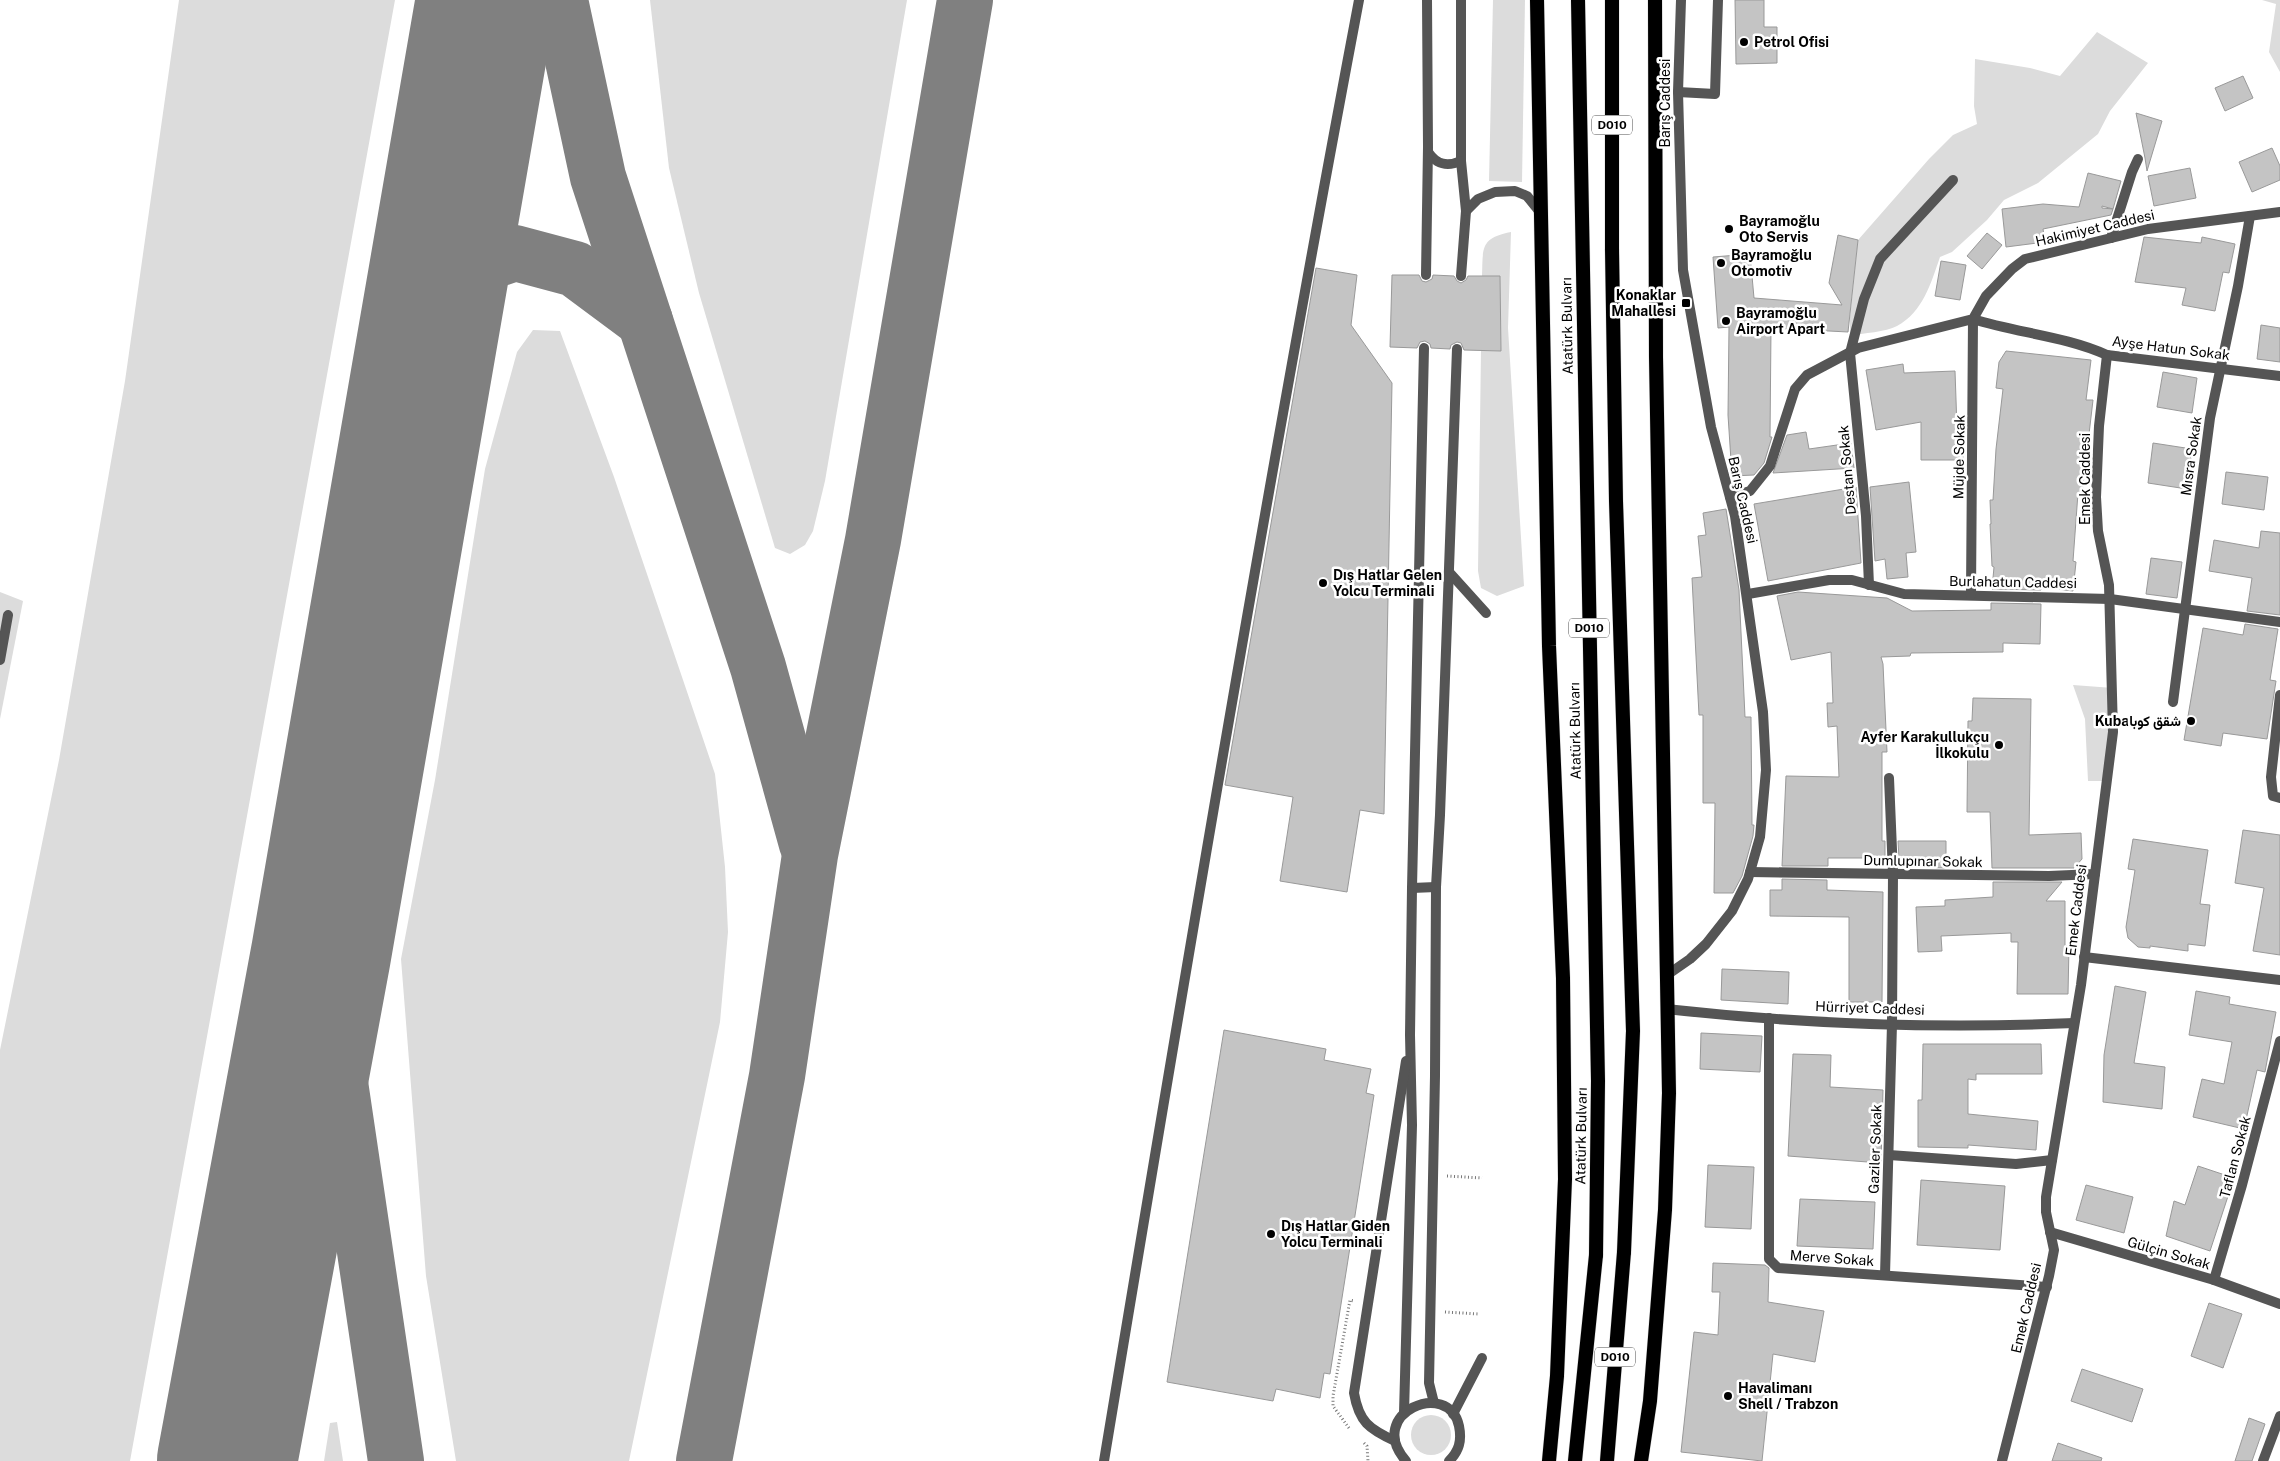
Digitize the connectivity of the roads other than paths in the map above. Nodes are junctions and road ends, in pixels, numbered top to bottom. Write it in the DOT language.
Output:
graph roads {
  1 [pos="1360,0"];
  2 [pos="1427,0"];
  3 [pos="1461,0"];
  4 [pos="1537,0"];
  5 [pos="1578,0"];
  6 [pos="1612,0"];
  7 [pos="1655,0"];
  8 [pos="1682,0"];
  9 [pos="1718,0"];
  10 [pos="1678,92"];
  11 [pos="1428,152"];
  12 [pos="2138,159"];
  13 [pos="1461,162"];
  14 [pos="1953,180"];
  15 [pos="1466,211"];
  16 [pos="1540,212"];
  17 [pos="2280,212"];
  18 [pos="2250,216"];
  19 [pos="2111,238"];
  20 [pos="1426,275"];
  21 [pos="1461,276"];
  22 [pos="1973,318"];
  23 [pos="1424,348"];
  24 [pos="1457,350"];
  25 [pos="1850,353"];
  26 [pos="2107,355"];
  27 [pos="2219,368"];
  28 [pos="2280,376"];
  29 [pos="1730,497"];
  30 [pos="1449,572"];
  31 [pos="1869,585"];
  32 [pos="1748,594"];
  33 [pos="1971,595"];
  34 [pos="2110,599"];
  35 [pos="2185,609"];
  36 [pos="1486,613"];
  37 [pos="8,615"];
  38 [pos="2280,622"];
  39 [pos="0,660"];
  40 [pos="2280,695"];
  41 [pos="2172,702"];
  42 [pos="1890,778"];
  43 [pos="2280,798"];
  44 [pos="1750,872"];
  45 [pos="1893,874"];
  46 [pos="2095,874"];
  47 [pos="1436,887"];
  48 [pos="1412,888"];
  49 [pos="2084,957"];
  50 [pos="1667,975"];
  51 [pos="2280,980"];
  52 [pos="1666,1009"];
  53 [pos="1770,1018"];
  54 [pos="2074,1023"];
  55 [pos="1892,1024"];
  56 [pos="1410,1035"];
  57 [pos="2280,1041"];
  58 [pos="1889,1156"];
  59 [pos="2052,1160"];
  60 [pos="2050,1232"];
  61 [pos="1885,1275"];
  62 [pos="2214,1280"];
  63 [pos="2047,1287"];
  64 [pos="2280,1304"];
  65 [pos="1482,1358"];
  66 [pos="1434,1403"];
  67 [pos="1404,1413"];
  68 [pos="1453,1414"];
  69 [pos="2280,1416"];
  70 [pos="1395,1441"];
  71 [pos="1104,1461"];
  72 [pos="1406,1461"];
  73 [pos="1449,1461"];
  74 [pos="1549,1461"];
  75 [pos="1575,1461"];
  76 [pos="1607,1461"];
  77 [pos="1641,1461"];
  78 [pos="2002,1461"];
  79 [pos="2263,1461"];
  1 -- 71 [label="street"];
  2 -- 11 [label="street"];
  3 -- 13 [label="street"];
  4 -- 16 [label="highway"];
  5 -- 75 [label="highway, Atatürk Bulvarı / D010, bridge"];
  6 -- 76 [label="highway, D010, bridge"];
  7 -- 50 [label="highway"];
  8 -- 10 [label="street, Barış Caddesi"];
  9 -- 10 [label="street"];
  10 -- 29 [label="street, Barış Caddesi"];
  11 -- 13 [label="street"];
  11 -- 20 [label="street"];
  12 -- 19 [label="street"];
  13 -- 15 [label="street"];
  14 -- 25 [label="street, Destan Sokak"];
  15 -- 16 [label="street"];
  15 -- 21 [label="street"];
  16 -- 74 [label="highway"];
  17 -- 18 [label="street, Hakimiyet Caddesi"];
  18 -- 19 [label="street, Hakimiyet Caddesi"];
  18 -- 27 [label="street, Mısra Sokak"];
  19 -- 22 [label="street, Hakimiyet Caddesi"];
  22 -- 25 [label="street"];
  22 -- 26 [label="street, Ayşe Hatun Sokak"];
  22 -- 33 [label="street, Müjde Sokak"];
  23 -- 48 [label="street"];
  24 -- 30 [label="street"];
  25 -- 29 [label="street"];
  25 -- 31 [label="street, Destan Sokak"];
  26 -- 27 [label="street, Ayşe Hatun Sokak"];
  26 -- 34 [label="street, Emek Caddesi"];
  27 -- 28 [label="street, Ayşe Hatun Sokak"];
  27 -- 35 [label="street, Mısra Sokak"];
  29 -- 32 [label="street, Barış Caddesi"];
  30 -- 36 [label="street"];
  30 -- 47 [label="street"];
  31 -- 32 [label="street, Burlahatun Caddesi"];
  31 -- 33 [label="street, Burlahatun Caddesi"];
  32 -- 44 [label="street, Barış Caddesi"];
  33 -- 34 [label="street, Burlahatun Caddesi"];
  34 -- 35 [label="street, Burlahatun Caddesi"];
  34 -- 46 [label="street, Emek Caddesi"];
  35 -- 38 [label="street, Burlahatun Caddesi"];
  35 -- 41 [label="street, Mısra Sokak"];
  37 -- 39 [label="street"];
  40 -- 43 [label="street"];
  42 -- 45 [label="street, Gaziler Sokak"];
  44 -- 45 [label="street, Dumlupınar Sokak"];
  44 -- 50 [label="street, Barış Caddesi"];
  45 -- 46 [label="street, Dumlupınar Sokak"];
  45 -- 55 [label="street, Gaziler Sokak"];
  46 -- 49 [label="street, Emek Caddesi"];
  47 -- 48 [label="street"];
  47 -- 66 [label="street"];
  48 -- 56 [label="street"];
  49 -- 51 [label="street"];
  49 -- 54 [label="street, Emek Caddesi"];
  50 -- 52 [label="highway"];
  52 -- 53 [label="street, Hürriyet Caddesi"];
  52 -- 77 [label="highway"];
  53 -- 55 [label="street, Hürriyet Caddesi"];
  53 -- 61 [label="street, Merve Sokak"];
  54 -- 55 [label="street, Hürriyet Caddesi"];
  54 -- 59 [label="street, Emek Caddesi"];
  55 -- 58 [label="street, Gaziler Sokak"];
  56 -- 67 [label="street"];
  56 -- 70 [label="street"];
  57 -- 62 [label="street, Taflan Sokak"];
  58 -- 59 [label="street"];
  58 -- 61 [label="street, Gaziler Sokak"];
  59 -- 60 [label="street, Emek Caddesi"];
  60 -- 62 [label="street, Gülçin Sokak"];
  60 -- 63 [label="street, Emek Caddesi"];
  61 -- 63 [label="street, Merve Sokak"];
  62 -- 64 [label="street, Gülçin Sokak"];
  63 -- 78 [label="street, Emek Caddesi"];
  65 -- 68 [label="street"];
  66 -- 67 [label="street"];
  66 -- 68 [label="street"];
  67 -- 70 [label="street"];
  68 -- 73 [label="street"];
  69 -- 79 [label="street"];
  70 -- 72 [label="street"];
}
